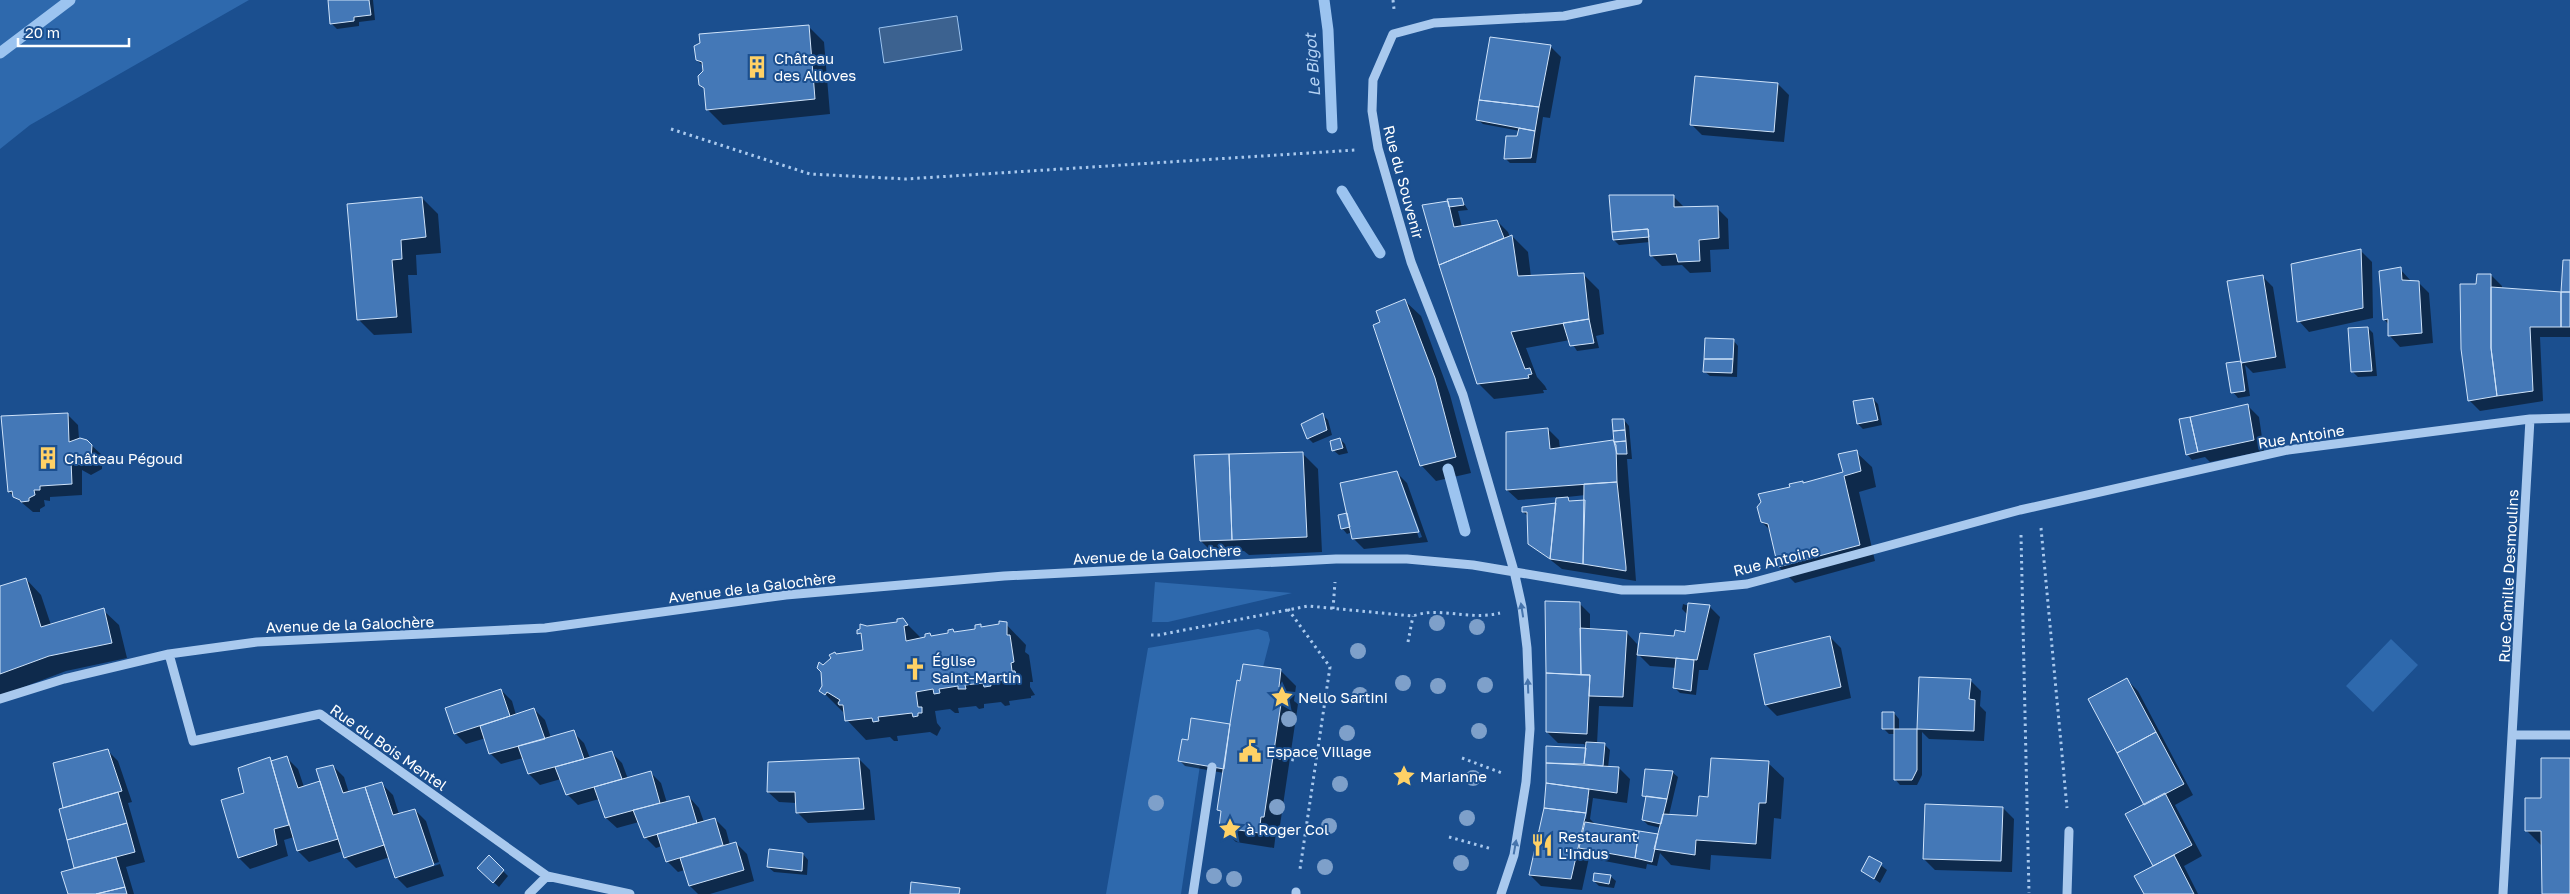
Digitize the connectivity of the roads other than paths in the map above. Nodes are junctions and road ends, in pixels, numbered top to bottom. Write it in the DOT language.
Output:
graph roads {
  1 [pos="1638,0"];
  2 [pos="2570,418"];
  3 [pos="2530,420"];
  4 [pos="1514,571"];
  5 [pos="168,654"];
  6 [pos="0,699"];
  7 [pos="2513,735"];
  8 [pos="2570,735"];
  9 [pos="1212,767"];
  10 [pos="2069,831"];
  11 [pos="548,876"];
  12 [pos="529,894"];
  13 [pos="630,894"];
  14 [pos="1193,894"];
  15 [pos="1501,894"];
  16 [pos="2068,894"];
  17 [pos="2503,894"];
  1 -- 4 [label="street, Rue du Souvenir"];
  2 -- 3 [label="street, Rue Antoine"];
  3 -- 4 [label="street, Rue Antoine"];
  3 -- 7 [label="street, Rue Camille Desmoulins"];
  4 -- 5 [label="street, Avenue de la Galochère"];
  15 -- 4 [label="street, Rue du Souvenir, one-way"];
  5 -- 6 [label="street, Avenue de la Galochère"];
  5 -- 11 [label="street, Rue du Bois Mentel"];
  7 -- 8 [label="street"];
  7 -- 17 [label="street, Rue Camille Desmoulins"];
  9 -- 14 [label="street"];
  10 -- 16 [label="street"];
  11 -- 12 [label="street"];
  11 -- 13 [label="street, Rue du Bois Mentel"];
}
